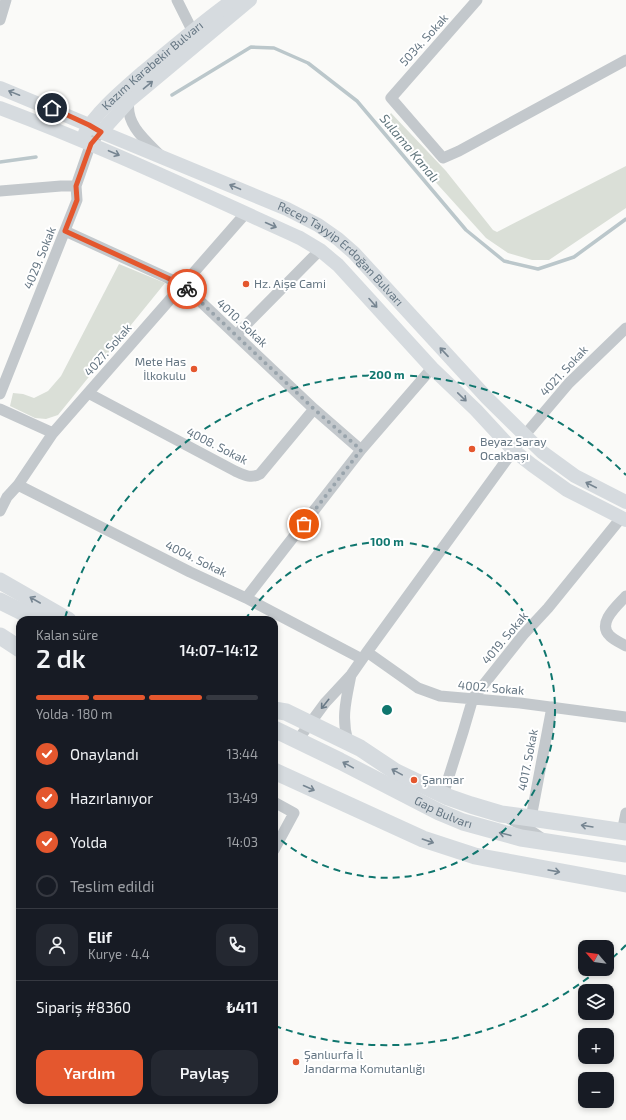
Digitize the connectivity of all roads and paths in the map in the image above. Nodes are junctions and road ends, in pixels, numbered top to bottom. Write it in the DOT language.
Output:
graph roads {
  1 [pos="6,0"];
  2 [pos="177,0"];
  3 [pos="233,0"];
  4 [pos="250,0"];
  5 [pos="477,0"];
  6 [pos="0,20"];
  7 [pos="192,30"];
  8 [pos="626,60"];
  9 [pos="0,88"];
  10 [pos="129,101"];
  11 [pos="3,110"];
  12 [pos="95,128"];
  13 [pos="86,142"];
  14 [pos="162,157"];
  15 [pos="76,186"];
  16 [pos="0,191"];
  17 [pos="245,214"];
  18 [pos="65,231"];
  19 [pos="320,250"];
  20 [pos="183,285"];
  21 [pos="626,328"];
  22 [pos="236,335"];
  23 [pos="432,368"];
  24 [pos="88,393"];
  25 [pos="0,394"];
  26 [pos="0,409"];
  27 [pos="314,409"];
  28 [pos="53,433"];
  29 [pos="524,436"];
  30 [pos="361,450"];
  31 [pos="513,450"];
  32 [pos="18,485"];
  33 [pos="626,502"];
  34 [pos="0,511"];
  35 [pos="624,519"];
  36 [pos="0,581"];
  37 [pos="626,596"];
  38 [pos="246,598"];
  39 [pos="0,602"];
  40 [pos="30,616"];
  41 [pos="61,616"];
  42 [pos="0,636"];
  43 [pos="12,645"];
  44 [pos="626,646"];
  45 [pos="364,655"];
  46 [pos="351,675"];
  47 [pos="473,698"];
  48 [pos="552,707"];
  49 [pos="278,711"];
  50 [pos="626,717"];
  51 [pos="310,724"];
  52 [pos="278,731"];
  53 [pos="297,741"];
  54 [pos="348,742"];
  55 [pos="278,773"];
  56 [pos="443,794"];
  57 [pos="278,804"];
  58 [pos="626,813"];
  59 [pos="501,814"];
  60 [pos="531,818"];
  61 [pos="624,832"];
  62 [pos="278,842"];
  63 [pos="547,842"];
  64 [pos="626,854"];
  65 [pos="626,884"];
  1 -- 6 [label="street"];
  2 -- 7 [label="street"];
  3 -- 7 [label="main road, Kazım Karabekir Bulvarı"];
  10 -- 4 [label="main road, Kazım Karabekir Bulvarı, one-way"];
  5 -- 8 [label="street, 5034. Sokak"];
  7 -- 12 [label="main road, Kazım Karabekir Bulvarı"];
  12 -- 9 [label="main road, Recep Tayyip Erdoğan Bulvarı, one-way"];
  10 -- 12 [label="main road, Kazım Karabekir Bulvarı"];
  10 -- 14 [label="street"];
  11 -- 13 [label="main road, Recep Tayyip Erdoğan Bulvarı"];
  12 -- 13 [label="main road, Kazım Karabekir Bulvarı"];
  12 -- 14 [label="main road, Recep Tayyip Erdoğan Bulvarı"];
  13 -- 15 [label="street, 4029. Sokak"];
  13 -- 17 [label="main road, Recep Tayyip Erdoğan Bulvarı, one-way"];
  29 -- 14 [label="main road, Recep Tayyip Erdoğan Bulvarı, one-way"];
  15 -- 16 [label="street"];
  15 -- 18 [label="street, 4029. Sokak"];
  17 -- 19 [label="main road, Recep Tayyip Erdoğan Bulvarı, one-way"];
  17 -- 20 [label="street, 4027. Sokak"];
  18 -- 20 [label="street, 4010. Sokak"];
  18 -- 25 [label="street, 4029. Sokak"];
  19 -- 22 [label="street"];
  19 -- 23 [label="main road, Recep Tayyip Erdoğan Bulvarı, one-way"];
  20 -- 22 [label="street, 4010. Sokak"];
  20 -- 24 [label="street, 4027. Sokak"];
  21 -- 29 [label="street, 4021. Sokak"];
  22 -- 27 [label="street, 4010. Sokak"];
  23 -- 30 [label="street"];
  23 -- 31 [label="main road, Recep Tayyip Erdoğan Bulvarı, one-way"];
  24 -- 27 [label="street, 4008. Sokak"];
  24 -- 28 [label="street, 4027. Sokak"];
  26 -- 28 [label="street"];
  27 -- 30 [label="street, 4010. Sokak"];
  28 -- 32 [label="street, 4027. Sokak"];
  29 -- 31 [label="street, 4021. Sokak"];
  33 -- 29 [label="main road, Recep Tayyip Erdoğan Bulvarı, one-way"];
  30 -- 38 [label="street"];
  31 -- 35 [label="main road, Recep Tayyip Erdoğan Bulvarı"];
  31 -- 45 [label="street, 4021. Sokak"];
  32 -- 34 [label="street, 4027. Sokak"];
  32 -- 38 [label="street, 4004. Sokak"];
  35 -- 47 [label="street, 4019. Sokak"];
  41 -- 36 [label="highway, one-way"];
  37 -- 44 [label="street"];
  38 -- 45 [label="street, 4004. Sokak"];
  39 -- 40 [label="highway"];
  42 -- 43 [label="highway"];
  45 -- 46 [label="street, 4021. Sokak"];
  45 -- 47 [label="street, 4002. Sokak"];
  46 -- 51 [label="street, one-way"];
  46 -- 54 [label="street"];
  47 -- 48 [label="street, 4002. Sokak"];
  47 -- 56 [label="street, 4019. Sokak"];
  48 -- 50 [label="street, 4002. Sokak"];
  48 -- 60 [label="street, 4017. Sokak"];
  49 -- 51 [label="highway"];
  51 -- 53 [label="street"];
  51 -- 54 [label="highway"];
  52 -- 53 [label="highway, Gap Bulvarı"];
  63 -- 53 [label="highway, Gap Bulvarı, one-way"];
  56 -- 54 [label="highway, one-way"];
  55 -- 65 [label="highway, one-way"];
  56 -- 59 [label="highway"];
  57 -- 62 [label="street"];
  58 -- 61 [label="street"];
  59 -- 60 [label="highway"];
  59 -- 63 [label="street"];
  61 -- 60 [label="highway, one-way"];
  63 -- 64 [label="highway, Gap Bulvarı"];
}
